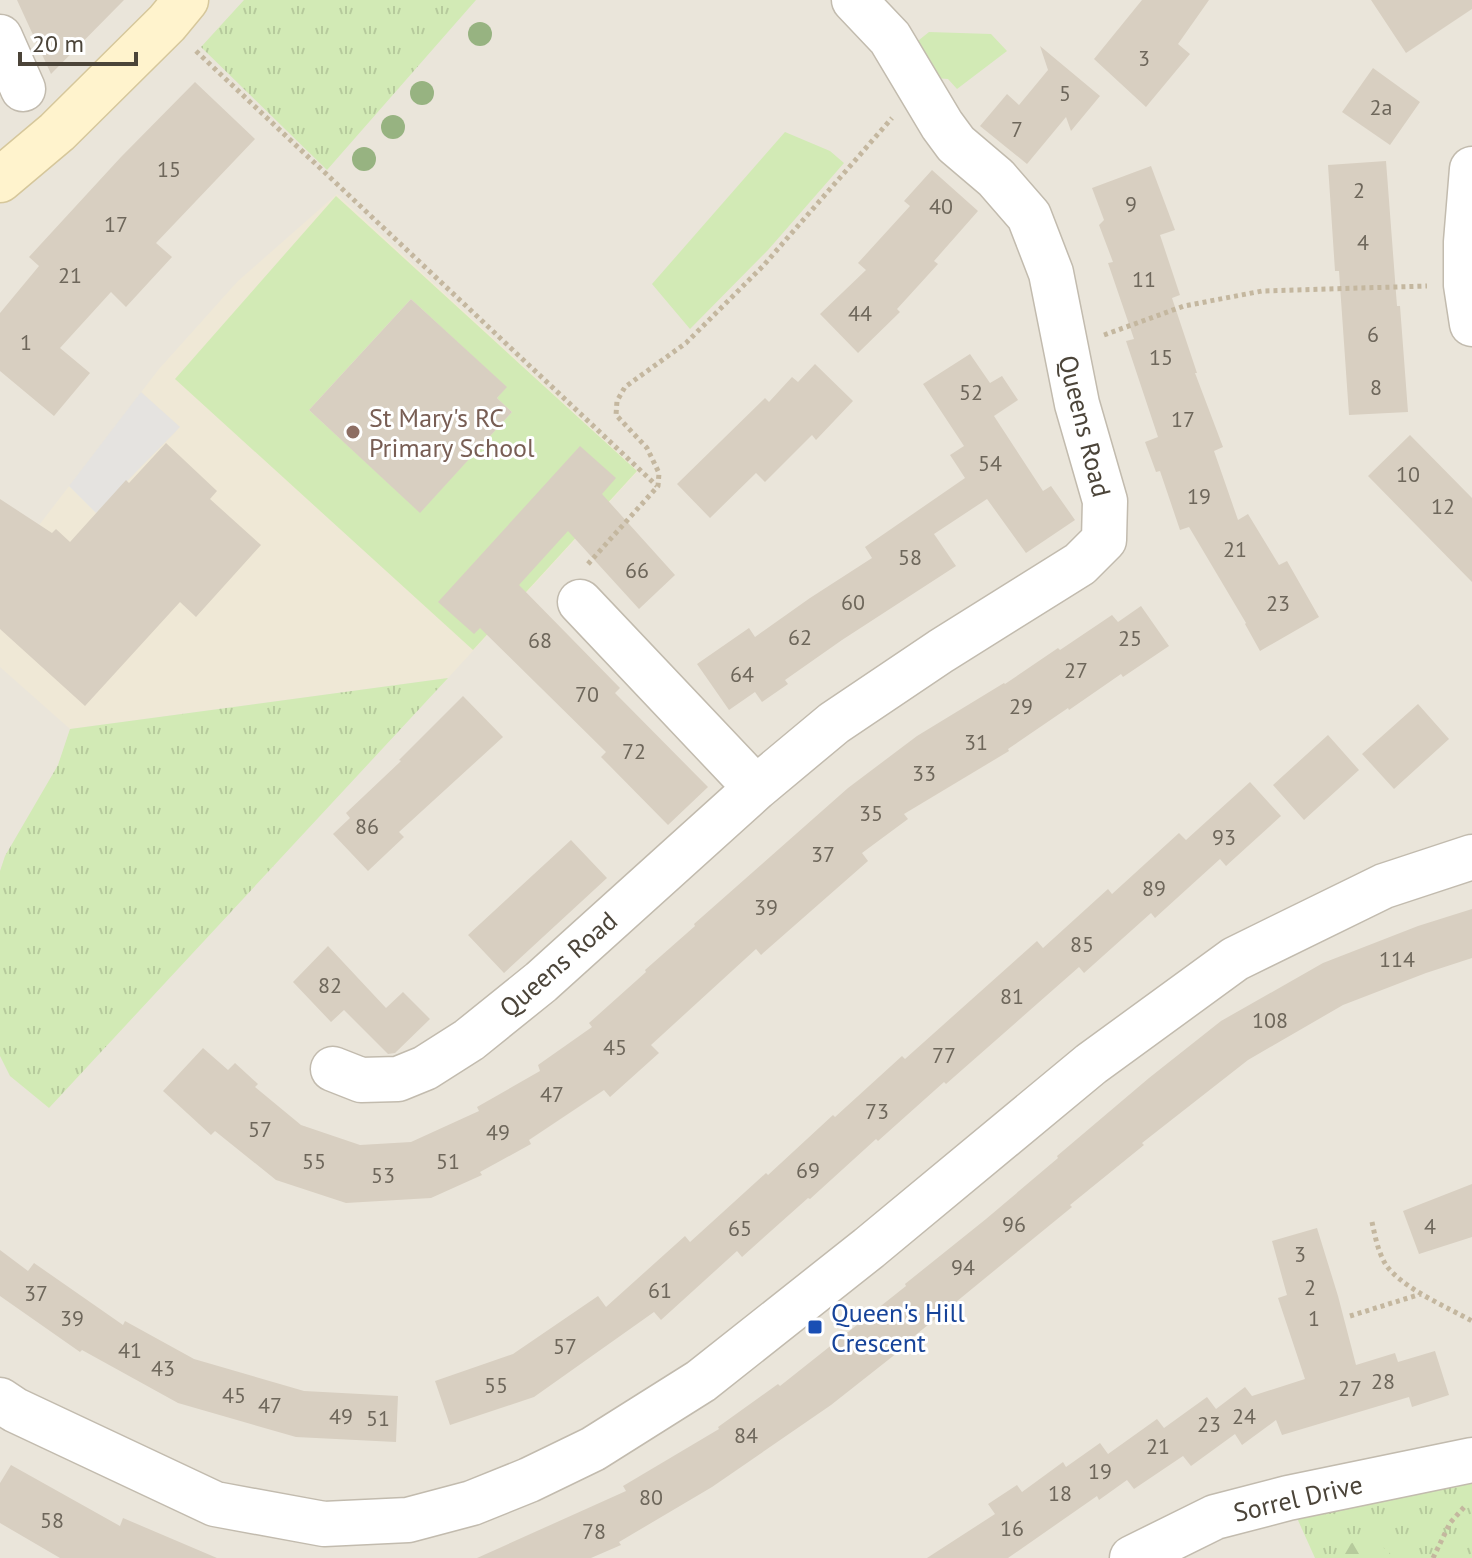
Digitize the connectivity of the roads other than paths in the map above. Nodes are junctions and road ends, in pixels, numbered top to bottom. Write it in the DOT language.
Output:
graph roads {
  1 [pos="854,0"];
  2 [pos="176,11"];
  3 [pos="0,37"];
  4 [pos="23,89"];
  5 [pos="1472,169"];
  6 [pos="0,180"];
  7 [pos="1469,305"];
  8 [pos="580,602"];
  9 [pos="756,788"];
  10 [pos="1472,857"];
  11 [pos="333,1069"];
  12 [pos="0,1400"];
  13 [pos="1472,1460"];
  14 [pos="1139,1556"];
  1 -- 9 [label="street, Queens Road"];
  2 -- 6 [label="main road"];
  3 -- 4 [label="street"];
  5 -- 7 [label="street"];
  8 -- 9 [label="street"];
  9 -- 11 [label="street, Queens Road"];
  10 -- 12 [label="street"];
  13 -- 14 [label="street, Sorrel Drive"];
}
